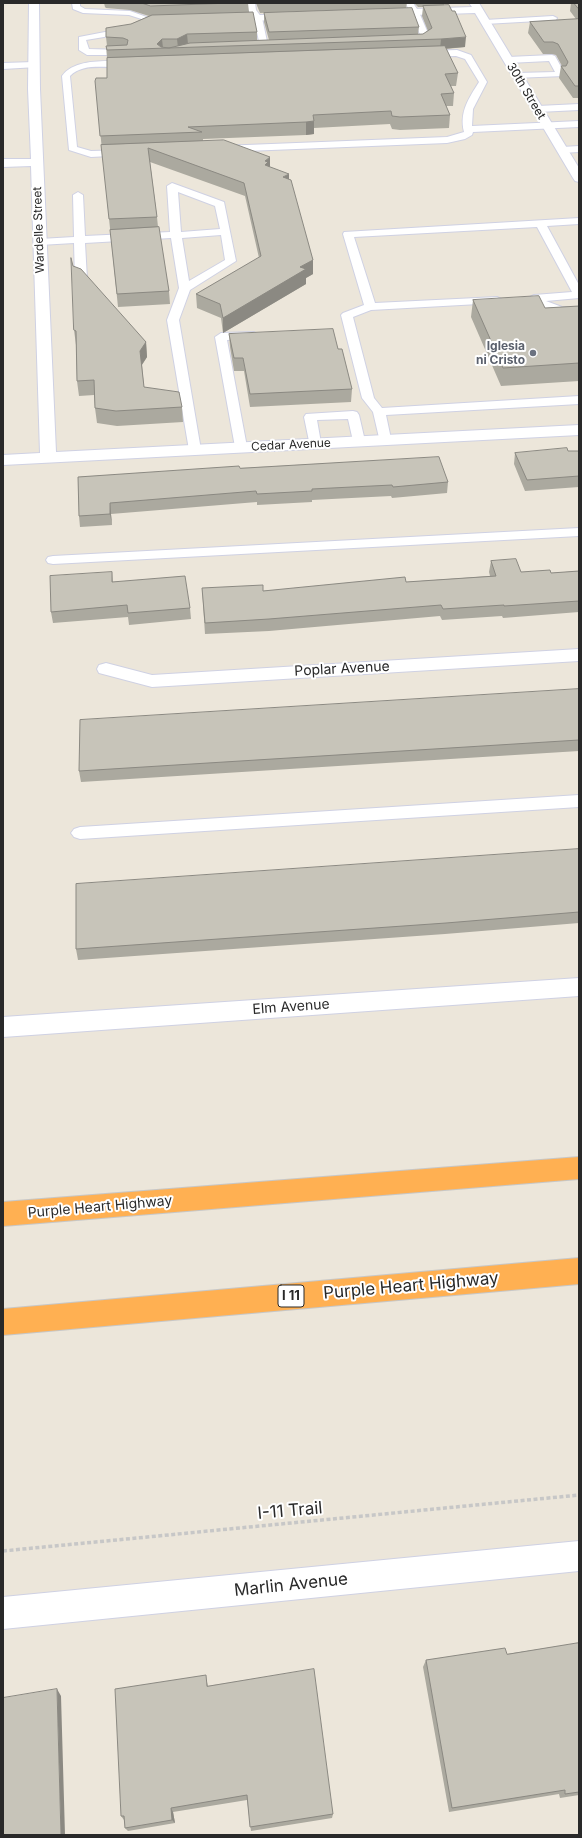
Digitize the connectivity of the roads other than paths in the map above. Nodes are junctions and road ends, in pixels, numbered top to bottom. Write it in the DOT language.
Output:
graph roads {
  1 [pos="34,3"];
  2 [pos="76,3"];
  3 [pos="251,3"];
  4 [pos="409,3"];
  5 [pos="476,6"];
  6 [pos="415,12"];
  7 [pos="376,14"];
  8 [pos="305,16"];
  9 [pos="258,18"];
  10 [pos="553,18"];
  11 [pos="214,19"];
  12 [pos="485,22"];
  13 [pos="398,41"];
  14 [pos="264,46"];
  15 [pos="135,53"];
  16 [pos="418,55"];
  17 [pos="508,60"];
  18 [pos="144,64"];
  19 [pos="34,65"];
  20 [pos="3,66"];
  21 [pos="517,76"];
  22 [pos="579,107"];
  23 [pos="538,109"];
  24 [pos="579,124"];
  25 [pos="547,125"];
  26 [pos="468,129"];
  27 [pos="210,149"];
  28 [pos="579,149"];
  29 [pos="562,150"];
  30 [pos="139,152"];
  31 [pos="37,162"];
  32 [pos="3,163"];
  33 [pos="579,178"];
  34 [pos="78,195"];
  35 [pos="579,221"];
  36 [pos="540,223"];
  37 [pos="225,232"];
  38 [pos="176,235"];
  39 [pos="80,239"];
  40 [pos="40,242"];
  41 [pos="81,279"];
  42 [pos="185,288"];
  43 [pos="579,295"];
  44 [pos="511,299"];
  45 [pos="370,307"];
  46 [pos="579,311"];
  47 [pos="268,335"];
  48 [pos="579,400"];
  49 [pos="378,412"];
  50 [pos="579,430"];
  51 [pos="385,439"];
  52 [pos="359,441"];
  53 [pos="314,443"];
  54 [pos="241,447"];
  55 [pos="195,450"];
  56 [pos="48,458"];
  57 [pos="3,460"];
  58 [pos="579,532"];
  59 [pos="53,560"];
  60 [pos="579,655"];
  61 [pos="106,669"];
  62 [pos="579,801"];
  63 [pos="80,833"];
  64 [pos="579,987"];
  65 [pos="3,1027"];
  66 [pos="579,1168"];
  67 [pos="3,1214"];
  68 [pos="579,1271"];
  69 [pos="3,1322"];
  70 [pos="579,1556"];
  71 [pos="3,1613"];
  1 -- 19 [label="street, Wardelle Street"];
  2 -- 15 [label="lane"];
  3 -- 9 [label="lane"];
  4 -- 6 [label="lane"];
  5 -- 6 [label="street"];
  5 -- 12 [label="street, 30th Street"];
  6 -- 7 [label="street"];
  6 -- 13 [label="lane"];
  8 -- 9 [label="street"];
  9 -- 11 [label="street"];
  9 -- 14 [label="lane"];
  10 -- 12 [label="lane"];
  12 -- 17 [label="street, 30th Street"];
  16 -- 26 [label="lane"];
  17 -- 21 [label="street, 30th Street"];
  17 -- 21 [label="lane"];
  18 -- 30 [label="lane"];
  19 -- 20 [label="lane"];
  19 -- 31 [label="street, Wardelle Street"];
  21 -- 23 [label="street, 30th Street"];
  22 -- 23 [label="lane"];
  23 -- 25 [label="street, 30th Street"];
  24 -- 25 [label="lane"];
  25 -- 26 [label="lane"];
  25 -- 29 [label="street, 30th Street"];
  26 -- 27 [label="lane"];
  28 -- 29 [label="lane"];
  29 -- 33 [label="street, 30th Street"];
  31 -- 32 [label="street"];
  31 -- 40 [label="street, Wardelle Street"];
  34 -- 39 [label="lane"];
  35 -- 36 [label="lane"];
  36 -- 43 [label="lane"];
  36 -- 45 [label="lane"];
  37 -- 38 [label="lane"];
  37 -- 38 [label="lane"];
  37 -- 42 [label="lane"];
  38 -- 39 [label="lane"];
  38 -- 42 [label="lane"];
  39 -- 40 [label="lane"];
  39 -- 41 [label="lane"];
  40 -- 56 [label="street, Wardelle Street"];
  42 -- 55 [label="lane"];
  43 -- 46 [label="lane"];
  44 -- 45 [label="lane"];
  45 -- 49 [label="lane"];
  47 -- 54 [label="lane"];
  48 -- 49 [label="lane"];
  49 -- 51 [label="lane"];
  50 -- 51 [label="street, Cedar Avenue"];
  51 -- 52 [label="street, Cedar Avenue"];
  52 -- 53 [label="street, Cedar Avenue"];
  52 -- 53 [label="lane"];
  53 -- 54 [label="street, Cedar Avenue"];
  54 -- 55 [label="street, Cedar Avenue"];
  55 -- 56 [label="street, Cedar Avenue"];
  56 -- 57 [label="street, Cedar Avenue"];
  58 -- 59 [label="lane"];
  60 -- 61 [label="street, Poplar Avenue"];
  62 -- 63 [label="lane"];
  64 -- 65 [label="street, Elm Avenue"];
  66 -- 67 [label="highway, Purple Heart Highway"];
  68 -- 69 [label="highway, Purple Heart Highway / I 11"];
  70 -- 71 [label="street, Marlin Avenue"];
}
